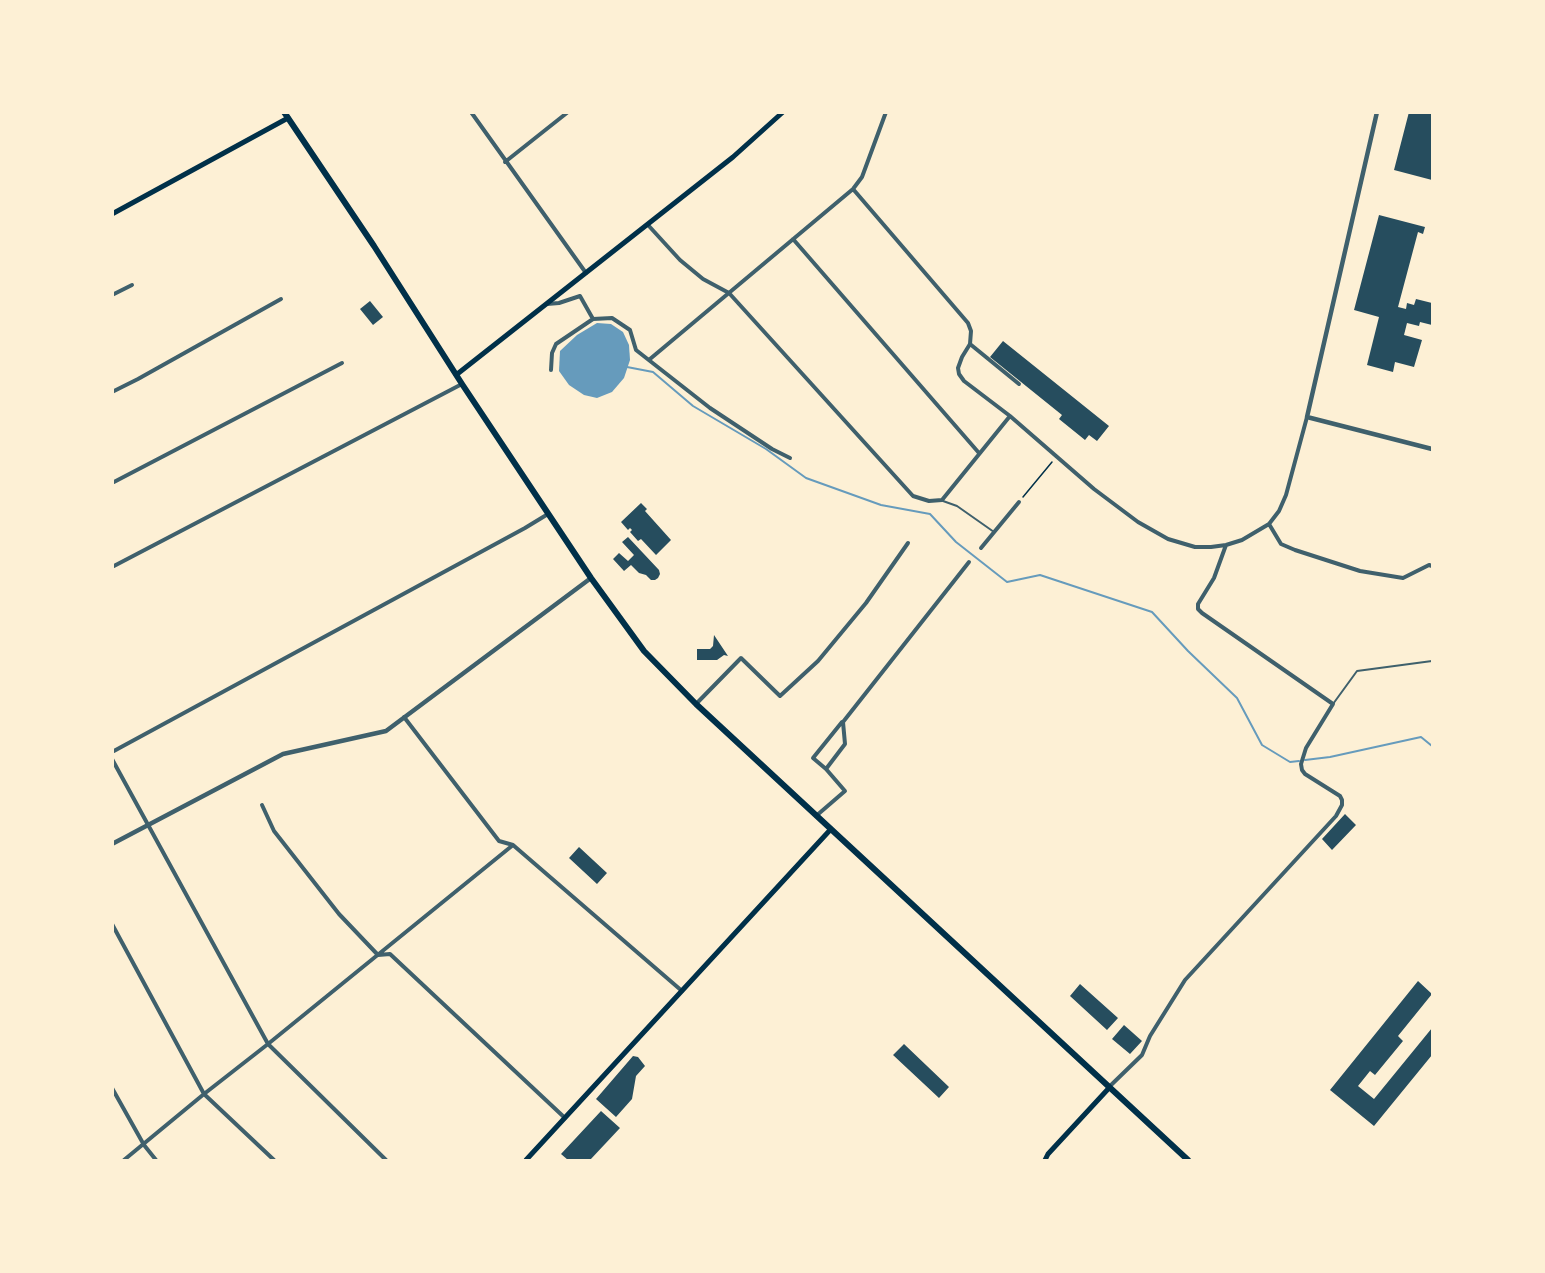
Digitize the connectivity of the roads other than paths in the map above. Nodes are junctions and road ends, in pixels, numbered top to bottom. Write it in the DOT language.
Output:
graph roads {
  1 [pos="471,112"];
  2 [pos="568,112"];
  3 [pos="783,112"];
  4 [pos="886,112"];
  5 [pos="1377,112"];
  6 [pos="286,115"];
  7 [pos="505,162"];
  8 [pos="853,189"];
  9 [pos="112,214"];
  10 [pos="648,225"];
  11 [pos="793,239"];
  12 [pos="586,273"];
  13 [pos="132,285"];
  14 [pos="729,293"];
  15 [pos="112,295"];
  16 [pos="281,299"];
  17 [pos="546,304"];
  18 [pos="593,319"];
  19 [pos="970,344"];
  20 [pos="650,359"];
  21 [pos="342,363"];
  22 [pos="551,370"];
  23 [pos="456,375"];
  24 [pos="462,384"];
  25 [pos="1019,384"];
  26 [pos="112,392"];
  27 [pos="1010,416"];
  28 [pos="1307,417"];
  29 [pos="1432,449"];
  30 [pos="979,453"];
  31 [pos="790,458"];
  32 [pos="112,483"];
  33 [pos="942,500"];
  34 [pos="1019,502"];
  35 [pos="548,513"];
  36 [pos="1269,524"];
  37 [pos="994,532"];
  38 [pos="908,543"];
  39 [pos="1226,545"];
  40 [pos="981,548"];
  41 [pos="969,562"];
  42 [pos="1432,566"];
  43 [pos="112,567"];
  44 [pos="591,578"];
  45 [pos="1432,661"];
  46 [pos="696,704"];
  47 [pos="1333,704"];
  48 [pos="404,717"];
  49 [pos="843,722"];
  50 [pos="112,752"];
  51 [pos="112,759"];
  52 [pos="826,769"];
  53 [pos="262,805"];
  54 [pos="816,816"];
  55 [pos="148,825"];
  56 [pos="831,830"];
  57 [pos="112,844"];
  58 [pos="513,845"];
  59 [pos="112,924"];
  60 [pos="378,955"];
  61 [pos="682,991"];
  62 [pos="268,1044"];
  63 [pos="112,1088"];
  64 [pos="1109,1088"];
  65 [pos="204,1094"];
  66 [pos="565,1118"];
  67 [pos="144,1145"];
  68 [pos="124,1161"];
  69 [pos="156,1161"];
  70 [pos="274,1161"];
  71 [pos="386,1161"];
  72 [pos="526,1161"];
  73 [pos="1044,1161"];
  74 [pos="1188,1161"];
  1 -- 7 [label="street"];
  2 -- 7 [label="street"];
  3 -- 10 [label="main road"];
  4 -- 8 [label="street"];
  5 -- 28 [label="street"];
  6 -- 9 [label="main road"];
  6 -- 23 [label="main road"];
  7 -- 12 [label="street"];
  8 -- 11 [label="street"];
  8 -- 19 [label="street"];
  10 -- 12 [label="main road"];
  10 -- 14 [label="street"];
  11 -- 14 [label="street"];
  11 -- 30 [label="street"];
  12 -- 17 [label="main road"];
  13 -- 15 [label="street"];
  14 -- 20 [label="street"];
  14 -- 33 [label="street"];
  16 -- 26 [label="street"];
  17 -- 18 [label="street"];
  17 -- 23 [label="main road"];
  18 -- 20 [label="street"];
  18 -- 22 [label="street"];
  19 -- 25 [label="street"];
  19 -- 27 [label="street"];
  20 -- 31 [label="street"];
  21 -- 32 [label="street"];
  23 -- 24 [label="main road"];
  24 -- 35 [label="main road"];
  24 -- 43 [label="street"];
  27 -- 30 [label="street"];
  27 -- 39 [label="street"];
  28 -- 29 [label="street"];
  28 -- 36 [label="street"];
  30 -- 33 [label="street"];
  33 -- 37 [label="lane"];
  34 -- 37 [label="street"];
  35 -- 44 [label="main road"];
  35 -- 50 [label="street"];
  36 -- 39 [label="street"];
  36 -- 42 [label="street"];
  37 -- 40 [label="street"];
  38 -- 46 [label="street"];
  39 -- 47 [label="street"];
  41 -- 49 [label="street"];
  44 -- 46 [label="main road"];
  44 -- 48 [label="street"];
  45 -- 47 [label="lane"];
  46 -- 54 [label="main road"];
  47 -- 64 [label="street"];
  48 -- 55 [label="street"];
  48 -- 58 [label="street"];
  49 -- 52 [label="street"];
  49 -- 52 [label="street"];
  51 -- 55 [label="street"];
  52 -- 54 [label="street"];
  53 -- 60 [label="street"];
  54 -- 56 [label="main road"];
  55 -- 57 [label="street"];
  55 -- 62 [label="street"];
  56 -- 61 [label="main road"];
  56 -- 64 [label="main road"];
  58 -- 60 [label="street"];
  58 -- 61 [label="street"];
  59 -- 65 [label="street"];
  60 -- 62 [label="street"];
  60 -- 66 [label="street"];
  61 -- 66 [label="main road"];
  62 -- 65 [label="street"];
  62 -- 71 [label="street"];
  63 -- 67 [label="street"];
  64 -- 73 [label="main road"];
  64 -- 74 [label="main road"];
  65 -- 67 [label="street"];
  65 -- 70 [label="street"];
  66 -- 72 [label="main road"];
  67 -- 68 [label="street"];
  67 -- 69 [label="street"];
}
